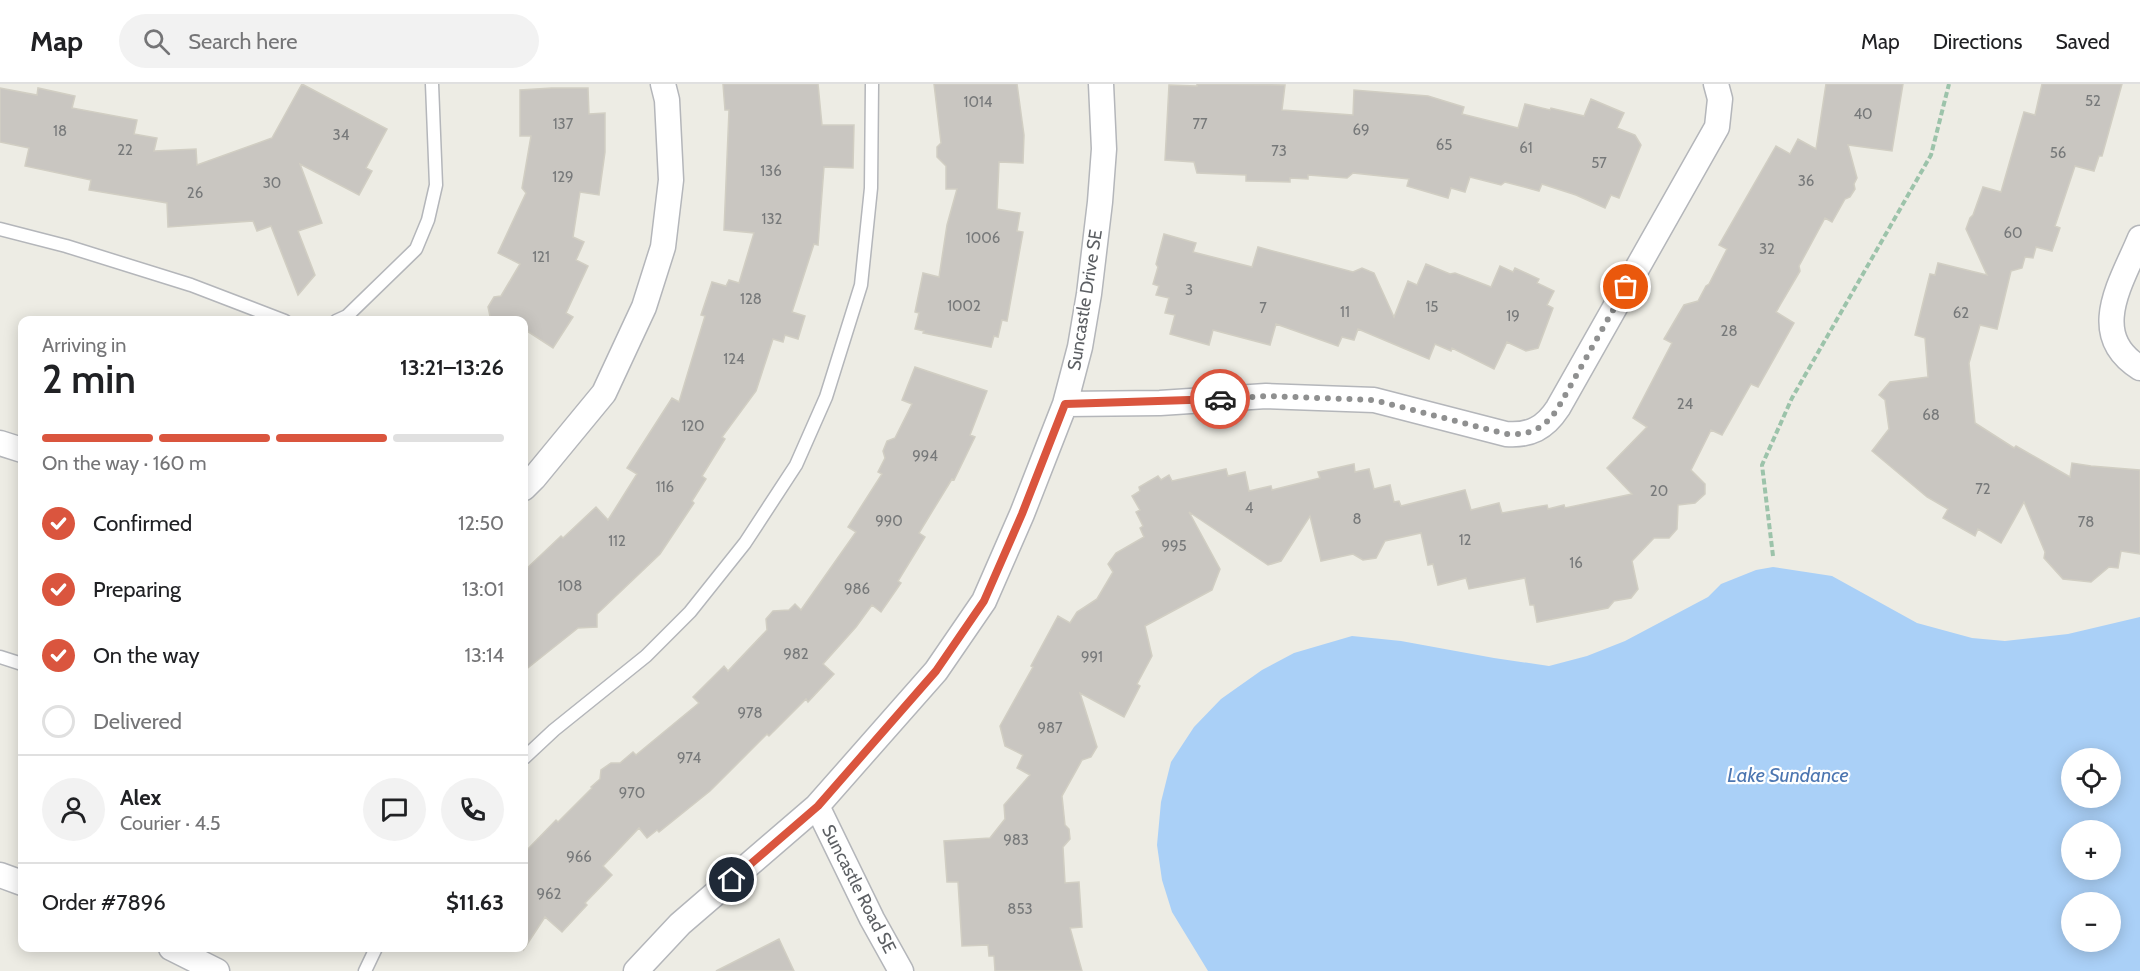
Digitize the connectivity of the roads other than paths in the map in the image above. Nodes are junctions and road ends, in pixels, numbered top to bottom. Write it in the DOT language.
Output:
graph roads {
  1 [pos="432,84"];
  2 [pos="663,84"];
  3 [pos="872,84"];
  4 [pos="1101,84"];
  5 [pos="1716,84"];
  6 [pos="0,229"];
  7 [pos="2140,238"];
  8 [pos="272,316"];
  9 [pos="347,316"];
  10 [pos="2140,368"];
  11 [pos="1065,404"];
  12 [pos="0,443"];
  13 [pos="18,449"];
  14 [pos="528,484"];
  15 [pos="0,657"];
  16 [pos="18,663"];
  17 [pos="528,754"];
  18 [pos="818,806"];
  19 [pos="0,874"];
  20 [pos="18,881"];
  21 [pos="179,952"];
  22 [pos="374,952"];
  23 [pos="217,971"];
  24 [pos="365,971"];
  25 [pos="636,971"];
  26 [pos="901,971"];
  1 -- 9 [label="lane"];
  2 -- 14 [label="street"];
  3 -- 17 [label="lane"];
  4 -- 11 [label="street, Suncastle Drive SE"];
  5 -- 11 [label="street"];
  6 -- 8 [label="lane"];
  7 -- 10 [label="street"];
  11 -- 18 [label="street, Suncastle Drive SE"];
  12 -- 13 [label="street"];
  15 -- 16 [label="lane"];
  18 -- 25 [label="street, Suncastle Drive SE"];
  18 -- 26 [label="street, Suncastle Road SE"];
  19 -- 20 [label="street"];
  21 -- 23 [label="street"];
  22 -- 24 [label="lane"];
}
